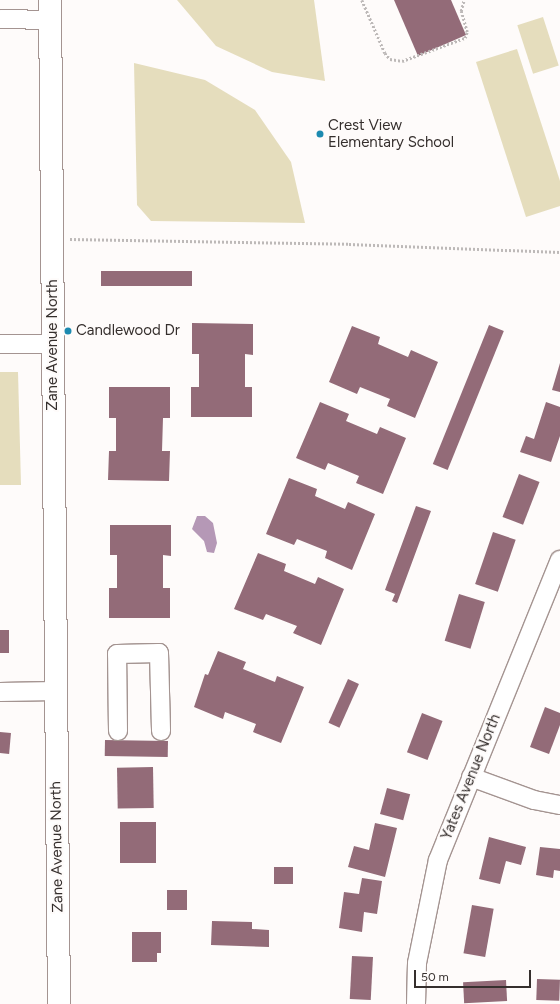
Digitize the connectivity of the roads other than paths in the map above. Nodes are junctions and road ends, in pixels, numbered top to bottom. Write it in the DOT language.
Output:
graph roads {
  1 [pos="50,10"];
  2 [pos="0,19"];
  3 [pos="0,344"];
  4 [pos="53,344"];
  5 [pos="560,560"];
  6 [pos="56,691"];
  7 [pos="0,692"];
  8 [pos="118,731"];
  9 [pos="161,731"];
  10 [pos="471,777"];
  11 [pos="560,805"];
  12 [pos="59,1004"];
  13 [pos="416,1004"];
  1 -- 2 [label="street"];
  1 -- 4 [label="main road, Zane Avenue North"];
  3 -- 4 [label="street"];
  4 -- 6 [label="main road, Zane Avenue North"];
  5 -- 10 [label="street, Yates Avenue North"];
  6 -- 7 [label="street"];
  6 -- 12 [label="main road, Zane Avenue North"];
  8 -- 9 [label="street"];
  10 -- 11 [label="street"];
  10 -- 13 [label="street, Yates Avenue North"];
}
